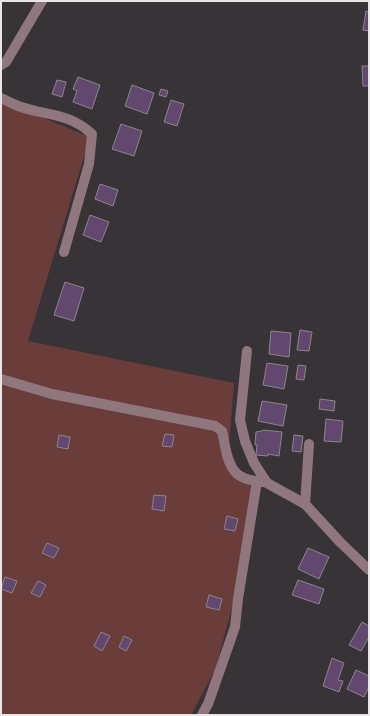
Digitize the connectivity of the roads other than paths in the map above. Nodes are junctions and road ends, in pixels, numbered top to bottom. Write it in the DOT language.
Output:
graph roads {
  1 [pos="42,1"];
  2 [pos="1,66"];
  3 [pos="1,98"];
  4 [pos="64,252"];
  5 [pos="247,351"];
  6 [pos="1,379"];
  7 [pos="309,444"];
  8 [pos="262,482"];
  9 [pos="305,504"];
  10 [pos="369,570"];
  11 [pos="202,715"];
  1 -- 2 [label="street"];
  3 -- 4 [label="street"];
  5 -- 8 [label="street"];
  6 -- 8 [label="street"];
  7 -- 9 [label="street"];
  8 -- 9 [label="street"];
  8 -- 11 [label="street"];
  9 -- 10 [label="street"];
}
